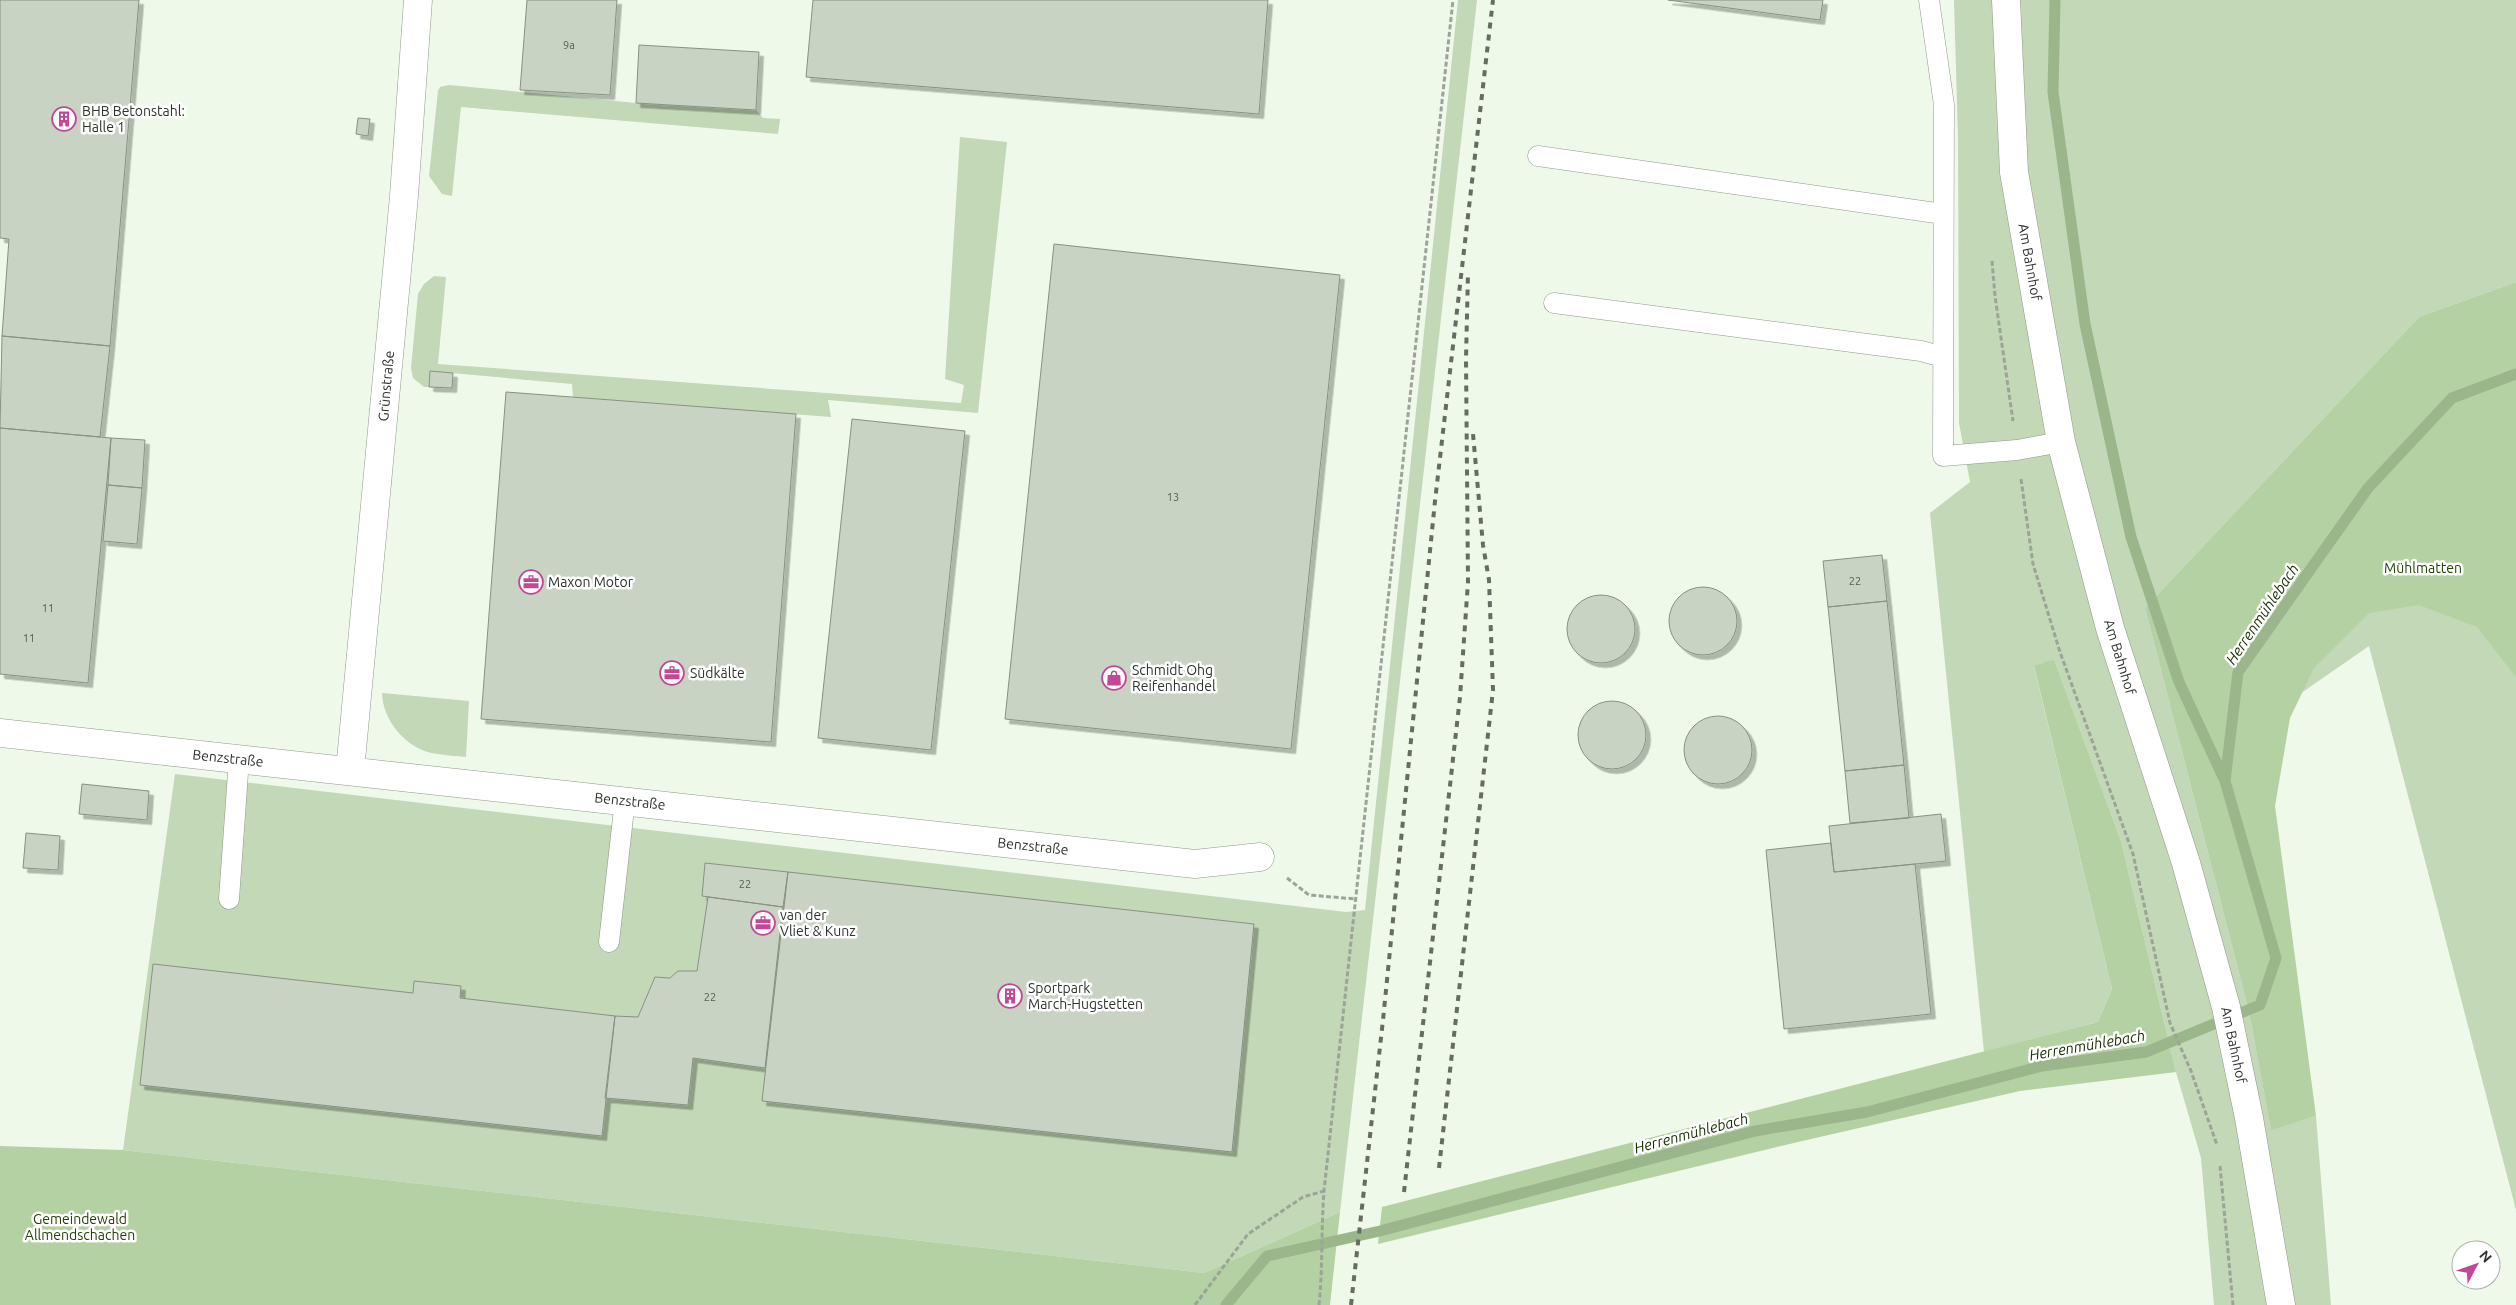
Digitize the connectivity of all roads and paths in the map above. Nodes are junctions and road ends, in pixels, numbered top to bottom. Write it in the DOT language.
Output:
graph roads {
  1 [pos="418,0"];
  2 [pos="1452,0"];
  3 [pos="1929,0"];
  4 [pos="2006,0"];
  5 [pos="1538,156"];
  6 [pos="1943,214"];
  7 [pos="1554,303"];
  8 [pos="1943,357"];
  9 [pos="2061,442"];
  10 [pos="2017,450"];
  11 [pos="0,733"];
  12 [pos="239,759"];
  13 [pos="350,771"];
  14 [pos="625,800"];
  15 [pos="1260,857"];
  16 [pos="229,899"];
  17 [pos="1356,899"];
  18 [pos="609,942"];
  19 [pos="2219,1151"];
  20 [pos="2220,1160"];
  21 [pos="1324,1192"];
  22 [pos="1195,1305"];
  23 [pos="1319,1305"];
  24 [pos="2232,1305"];
  25 [pos="2280,1305"];
  1 -- 13 [label="street, Grünstraße"];
  2 -- 17 [label="path"];
  3 -- 6 [label="lane"];
  4 -- 9 [label="street, Am Bahnhof"];
  5 -- 6 [label="lane"];
  6 -- 8 [label="lane"];
  7 -- 8 [label="lane"];
  8 -- 10 [label="lane"];
  9 -- 10 [label="lane"];
  9 -- 25 [label="street, Am Bahnhof"];
  10 -- 19 [label="path"];
  11 -- 12 [label="street, Benzstraße"];
  12 -- 13 [label="street, Benzstraße"];
  12 -- 16 [label="lane"];
  13 -- 14 [label="street, Benzstraße"];
  14 -- 15 [label="street, Benzstraße"];
  14 -- 18 [label="lane"];
  15 -- 17 [label="path"];
  17 -- 21 [label="path"];
  20 -- 24 [label="path"];
  21 -- 22 [label="path"];
  21 -- 23 [label="path"];
}
